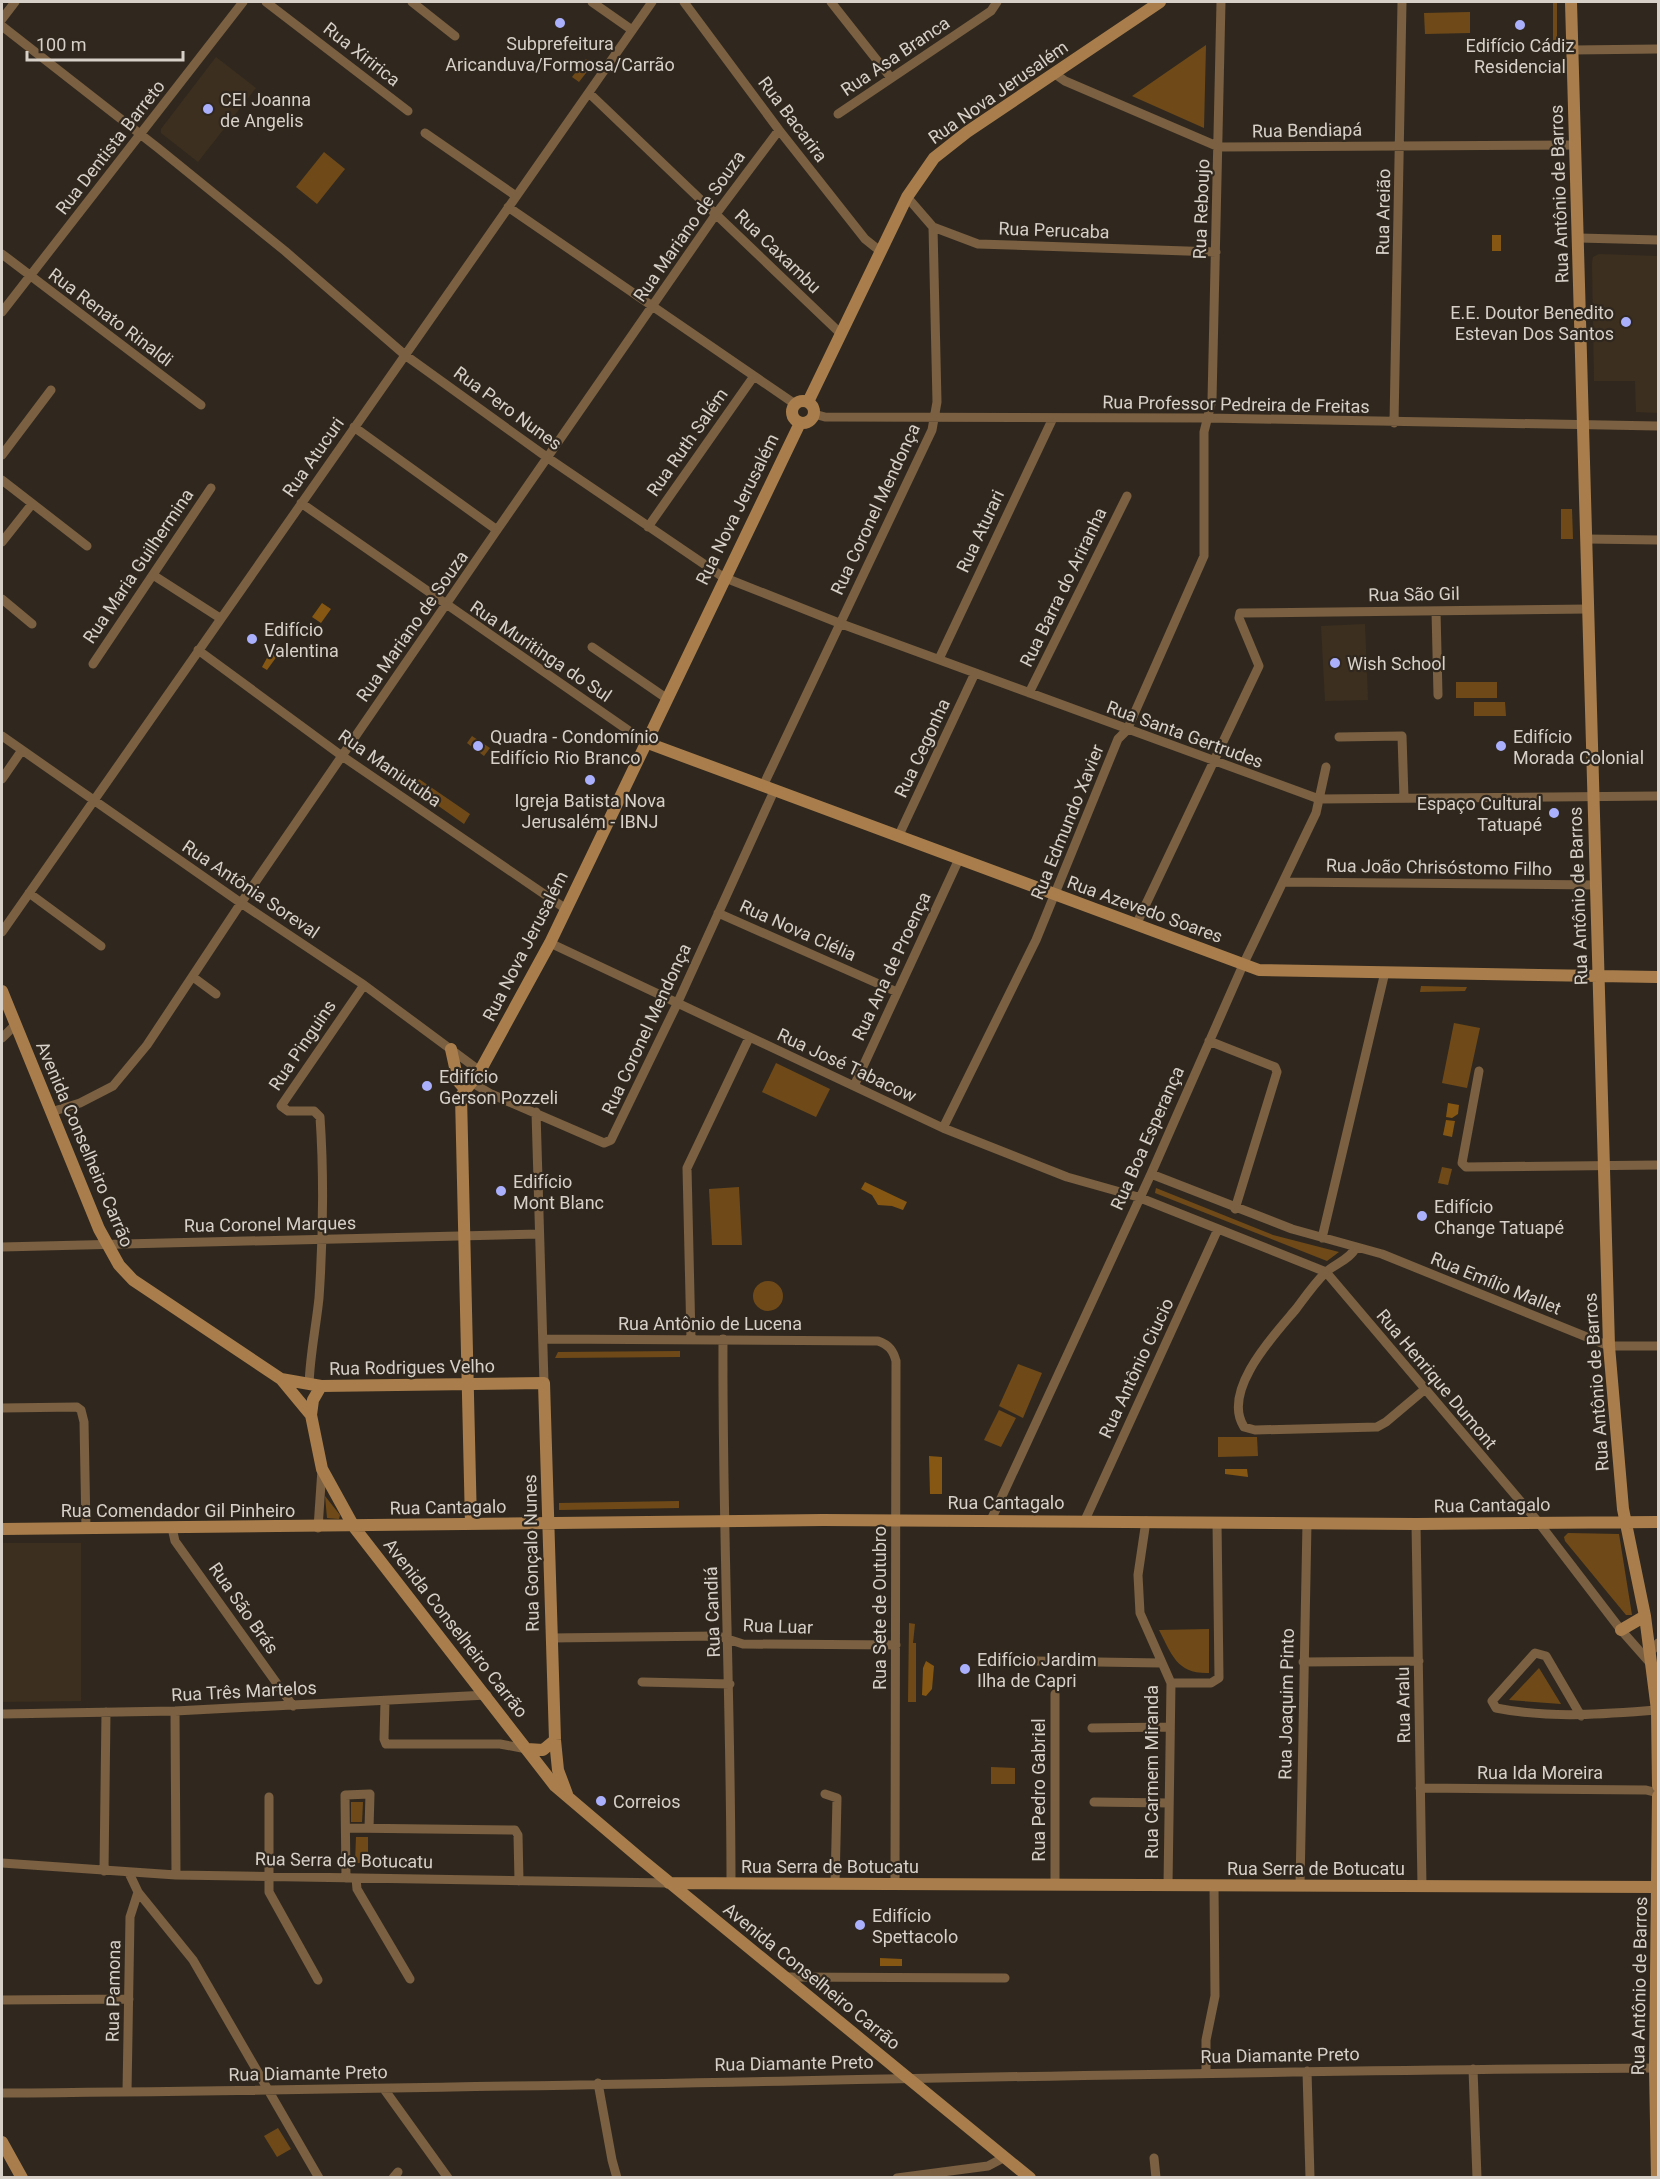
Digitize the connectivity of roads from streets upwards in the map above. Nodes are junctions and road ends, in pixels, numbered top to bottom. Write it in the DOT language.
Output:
graph roads {
  1 [pos="15,2"];
  2 [pos="243,2"];
  3 [pos="266,2"];
  4 [pos="412,2"];
  5 [pos="592,2"];
  6 [pos="652,2"];
  7 [pos="684,2"];
  8 [pos="831,2"];
  9 [pos="997,2"];
  10 [pos="1160,2"];
  11 [pos="1221,2"];
  12 [pos="1402,2"];
  13 [pos="1571,2"];
  14 [pos="2,19"];
  15 [pos="2,26"];
  16 [pos="632,30"];
  17 [pos="455,36"];
  18 [pos="1659,49"];
  19 [pos="1573,50"];
  20 [pos="1055,74"];
  21 [pos="891,78"];
  22 [pos="589,93"];
  23 [pos="408,111"];
  24 [pos="838,114"];
  25 [pos="780,130"];
  26 [pos="425,133"];
  27 [pos="141,134"];
  28 [pos="1576,145"];
  29 [pos="1401,146"];
  30 [pos="1219,147"];
  31 [pos="516,196"];
  32 [pos="907,197"];
  33 [pos="508,207"];
  34 [pos="716,214"];
  35 [pos="933,227"];
  36 [pos="1579,238"];
  37 [pos="1659,240"];
  38 [pos="880,251"];
  39 [pos="1216,252"];
  40 [pos="2,254"];
  41 [pos="30,277"];
  42 [pos="652,307"];
  43 [pos="2,312"];
  44 [pos="840,333"];
  45 [pos="405,355"];
  46 [pos="754,376"];
  47 [pos="51,390"];
  48 [pos="795,404"];
  49 [pos="201,405"];
  50 [pos="811,408"];
  51 [pos="934,418"];
  52 [pos="1053,418"];
  53 [pos="1208,418"];
  54 [pos="800,423"];
  55 [pos="1394,423"];
  56 [pos="1584,424"];
  57 [pos="1659,426"];
  58 [pos="354,427"];
  59 [pos="2,455"];
  60 [pos="548,458"];
  61 [pos="2,480"];
  62 [pos="210,488"];
  63 [pos="1127,496"];
  64 [pos="301,503"];
  65 [pos="32,504"];
  66 [pos="648,527"];
  67 [pos="497,530"];
  68 [pos="1587,539"];
  69 [pos="1659,540"];
  70 [pos="2,542"];
  71 [pos="87,546"];
  72 [pos="153,575"];
  73 [pos="723,577"];
  74 [pos="2,599"];
  75 [pos="446,606"];
  76 [pos="1588,609"];
  77 [pos="1436,611"];
  78 [pos="220,618"];
  79 [pos="838,623"];
  80 [pos="32,624"];
  81 [pos="592,647"];
  82 [pos="198,650"];
  83 [pos="939,659"];
  84 [pos="93,664"];
  85 [pos="975,673"];
  86 [pos="1029,693"];
  87 [pos="1438,695"];
  88 [pos="666,698"];
  89 [pos="1127,730"];
  90 [pos="2,736"];
  91 [pos="1339,737"];
  92 [pos="645,742"];
  93 [pos="22,750"];
  94 [pos="342,756"];
  95 [pos="1214,762"];
  96 [pos="1326,767"];
  97 [pos="2,779"];
  98 [pos="768,788"];
  99 [pos="1593,796"];
  100 [pos="1659,796"];
  101 [pos="1404,798"];
  102 [pos="93,799"];
  103 [pos="1319,799"];
  104 [pos="898,837"];
  105 [pos="959,859"];
  106 [pos="1283,882"];
  107 [pos="1595,885"];
  108 [pos="29,893"];
  109 [pos="1056,895"];
  110 [pos="241,903"];
  111 [pos="566,909"];
  112 [pos="718,914"];
  113 [pos="1136,925"];
  114 [pos="2,932"];
  115 [pos="550,943"];
  116 [pos="101,946"];
  117 [pos="1243,964"];
  118 [pos="1385,972"];
  119 [pos="1598,976"];
  120 [pos="193,977"];
  121 [pos="1659,977"];
  122 [pos="364,985"];
  123 [pos="2,991"];
  124 [pos="897,992"];
  125 [pos="216,994"];
  126 [pos="677,1004"];
  127 [pos="15,1025"];
  128 [pos="2,1038"];
  129 [pos="750,1038"];
  130 [pos="1209,1041"];
  131 [pos="451,1049"];
  132 [pos="480,1071"];
  133 [pos="1479,1071"];
  134 [pos="468,1085"];
  135 [pos="854,1086"];
  136 [pos="51,1112"];
  137 [pos="536,1112"];
  138 [pos="943,1128"];
  139 [pos="1659,1165"];
  140 [pos="1604,1166"];
  141 [pos="1150,1174"];
  142 [pos="1138,1197"];
  143 [pos="1235,1209"];
  144 [pos="1218,1229"];
  145 [pos="540,1234"];
  146 [pos="464,1237"];
  147 [pos="1322,1238"];
  148 [pos="321,1240"];
  149 [pos="106,1245"];
  150 [pos="2,1247"];
  151 [pos="1356,1247"];
  152 [pos="1326,1272"];
  153 [pos="543,1339"];
  154 [pos="691,1340"];
  155 [pos="723,1340"];
  156 [pos="878,1341"];
  157 [pos="1609,1346"];
  158 [pos="1659,1346"];
  159 [pos="281,1379"];
  160 [pos="470,1383"];
  161 [pos="540,1383"];
  162 [pos="315,1386"];
  163 [pos="1424,1390"];
  164 [pos="2,1408"];
  165 [pos="311,1415"];
  166 [pos="322,1468"];
  167 [pos="896,1520"];
  168 [pos="991,1520"];
  169 [pos="1084,1520"];
  170 [pos="1146,1521"];
  171 [pos="725,1522"];
  172 [pos="1217,1522"];
  173 [pos="1628,1522"];
  174 [pos="1659,1522"];
  175 [pos="549,1523"];
  176 [pos="1307,1523"];
  177 [pos="1539,1523"];
  178 [pos="471,1524"];
  179 [pos="1416,1524"];
  180 [pos="354,1527"];
  181 [pos="86,1528"];
  182 [pos="172,1528"];
  183 [pos="318,1528"];
  184 [pos="2,1529"];
  185 [pos="1645,1616"];
  186 [pos="1621,1629"];
  187 [pos="551,1638"];
  188 [pos="729,1639"];
  189 [pos="896,1645"];
  190 [pos="1653,1653"];
  191 [pos="1034,1661"];
  192 [pos="1419,1661"];
  193 [pos="1303,1662"];
  194 [pos="1161,1663"];
  195 [pos="642,1682"];
  196 [pos="1171,1683"];
  197 [pos="730,1684"];
  198 [pos="1055,1694"];
  199 [pos="487,1695"];
  200 [pos="385,1701"];
  201 [pos="292,1706"];
  202 [pos="1658,1710"];
  203 [pos="175,1711"];
  204 [pos="106,1712"];
  205 [pos="2,1714"];
  206 [pos="1581,1716"];
  207 [pos="1170,1726"];
  208 [pos="1092,1728"];
  209 [pos="555,1740"];
  210 [pos="527,1749"];
  211 [pos="1659,1786"];
  212 [pos="1420,1788"];
  213 [pos="825,1794"];
  214 [pos="1659,1794"];
  215 [pos="269,1797"];
  216 [pos="571,1802"];
  217 [pos="1094,1802"];
  218 [pos="1169,1803"];
  219 [pos="346,1828"];
  220 [pos="369,1828"];
  221 [pos="2,1863"];
  222 [pos="104,1871"];
  223 [pos="129,1873"];
  224 [pos="176,1875"];
  225 [pos="268,1877"];
  226 [pos="346,1878"];
  227 [pos="356,1878"];
  228 [pos="519,1881"];
  229 [pos="669,1883"];
  230 [pos="730,1884"];
  231 [pos="835,1884"];
  232 [pos="895,1884"];
  233 [pos="1055,1885"];
  234 [pos="1168,1885"];
  235 [pos="1214,1886"];
  236 [pos="1300,1886"];
  237 [pos="1422,1886"];
  238 [pos="1658,1887"];
  239 [pos="138,1892"];
  240 [pos="784,1977"];
  241 [pos="1005,1978"];
  242 [pos="410,1979"];
  243 [pos="318,1980"];
  244 [pos="129,1999"];
  245 [pos="2,2000"];
  246 [pos="1657,2068"];
  247 [pos="1473,2069"];
  248 [pos="1307,2071"];
  249 [pos="1206,2072"];
  250 [pos="907,2077"];
  251 [pos="598,2084"];
  252 [pos="384,2089"];
  253 [pos="271,2090"];
  254 [pos="2,2092"];
  255 [pos="128,2092"];
  256 [pos="2,2142"];
  257 [pos="1005,2157"];
  258 [pos="1154,2158"];
  259 [pos="15,2160"];
  260 [pos="22,2178"];
  261 [pos="29,2178"];
  262 [pos="319,2178"];
  263 [pos="448,2178"];
  264 [pos="617,2178"];
  265 [pos="897,2178"];
  266 [pos="1030,2178"];
  267 [pos="1156,2178"];
  268 [pos="1310,2178"];
  269 [pos="1477,2178"];
  270 [pos="1657,2178"];
  1 -- 14 [label="street"];
  2 -- 27 [label="street, Rua Dentista Barreto"];
  3 -- 23 [label="street, Rua Xiririca"];
  4 -- 17 [label="street"];
  5 -- 16 [label="street"];
  6 -- 16 [label="street, Rua Atucuri"];
  7 -- 25 [label="street, Rua Bacarira"];
  8 -- 21 [label="street"];
  9 -- 21 [label="street, Rua Asa Branca"];
  10 -- 20 [label="street, Rua Nova Jerusalém"];
  11 -- 30 [label="street, Rua Reboujo"];
  12 -- 29 [label="street, Rua Areião"];
  13 -- 19 [label="street, Rua Antônio de Barros"];
  15 -- 27 [label="street, Rua Pero Nunes"];
  16 -- 22 [label="street, Rua Atucuri"];
  18 -- 19 [label="street"];
  19 -- 28 [label="street, Rua Antônio de Barros"];
  20 -- 30 [label="street, Rua Bendiapá"];
  20 -- 32 [label="street, Rua Nova Jerusalém"];
  21 -- 24 [label="street, Rua Asa Branca"];
  22 -- 31 [label="street, Rua Atucuri"];
  22 -- 34 [label="street, Rua Caxambu"];
  25 -- 34 [label="street, Rua Mariano de Souza"];
  25 -- 38 [label="street, Rua Bacarira"];
  26 -- 31 [label="street"];
  27 -- 41 [label="street, Rua Dentista Barreto"];
  27 -- 45 [label="street, Rua Pero Nunes"];
  28 -- 29 [label="street, Rua Bendiapá"];
  28 -- 36 [label="street, Rua Antônio de Barros"];
  29 -- 30 [label="street, Rua Bendiapá"];
  29 -- 55 [label="street, Rua Areião"];
  30 -- 39 [label="street, Rua Reboujo"];
  31 -- 33 [label="street, Rua Atucuri"];
  32 -- 35 [label="street, Rua Perucaba"];
  32 -- 38 [label="street, Rua Nova Jerusalém"];
  33 -- 42 [label="street"];
  33 -- 45 [label="street, Rua Atucuri"];
  34 -- 42 [label="street, Rua Mariano de Souza"];
  34 -- 44 [label="street, Rua Caxambu"];
  35 -- 39 [label="street, Rua Perucaba"];
  35 -- 51 [label="street, Rua Coronel Mendonça"];
  36 -- 37 [label="street"];
  36 -- 56 [label="street, Rua Antônio de Barros"];
  38 -- 44 [label="street, Rua Nova Jerusalém"];
  39 -- 53 [label="street, Rua Reboujo"];
  40 -- 41 [label="street, Rua Renato Rinaldi"];
  41 -- 43 [label="street, Rua Dentista Barreto"];
  41 -- 49 [label="street, Rua Renato Rinaldi"];
  42 -- 46 [label="street"];
  42 -- 60 [label="street, Rua Mariano de Souza"];
  44 -- 50 [label="street, Rua Nova Jerusalém"];
  45 -- 58 [label="street, Rua Atucuri"];
  45 -- 60 [label="street, Rua Pero Nunes"];
  46 -- 48 [label="street"];
  46 -- 66 [label="street, Rua Ruth Salém"];
  47 -- 59 [label="street"];
  48 -- 50 [label="street"];
  48 -- 54 [label="street"];
  50 -- 51 [label="street, Rua Professor Pedreira de Freitas"];
  50 -- 54 [label="street"];
  51 -- 52 [label="street, Rua Professor Pedreira de Freitas"];
  51 -- 79 [label="street, Rua Coronel Mendonça"];
  52 -- 53 [label="street, Rua Professor Pedreira de Freitas"];
  52 -- 83 [label="street, Rua Aturari"];
  53 -- 55 [label="street, Rua Professor Pedreira de Freitas"];
  53 -- 89 [label="street, Rua Edmundo Xavier"];
  54 -- 73 [label="street, Rua Nova Jerusalém"];
  55 -- 56 [label="street, Rua Professor Pedreira de Freitas"];
  56 -- 57 [label="street, Rua Professor Pedreira de Freitas"];
  56 -- 68 [label="street, Rua Antônio de Barros"];
  58 -- 64 [label="street, Rua Atucuri"];
  58 -- 67 [label="street"];
  60 -- 66 [label="street, Rua Pero Nunes"];
  60 -- 67 [label="street, Rua Mariano de Souza"];
  61 -- 65 [label="street"];
  62 -- 72 [label="street, Rua Maria Guilhermina"];
  63 -- 86 [label="street, Rua Barra do Ariranha"];
  64 -- 75 [label="street, Rua Muritinga do Sul"];
  64 -- 78 [label="street, Rua Atucuri"];
  65 -- 70 [label="street"];
  65 -- 71 [label="street"];
  66 -- 73 [label="street, Rua Pero Nunes"];
  67 -- 75 [label="street, Rua Mariano de Souza"];
  68 -- 69 [label="street"];
  68 -- 76 [label="street, Rua Antônio de Barros"];
  72 -- 78 [label="street"];
  72 -- 84 [label="street, Rua Maria Guilhermina"];
  73 -- 79 [label="street, Rua Santa Gertrudes"];
  73 -- 88 [label="street, Rua Nova Jerusalém"];
  74 -- 80 [label="street"];
  75 -- 92 [label="street, Rua Muritinga do Sul"];
  75 -- 94 [label="street, Rua Mariano de Souza"];
  76 -- 77 [label="street, Rua São Gil"];
  76 -- 99 [label="street, Rua Antônio de Barros"];
  77 -- 87 [label="street"];
  77 -- 95 [label="street, Rua São Gil"];
  78 -- 82 [label="street, Rua Atucuri"];
  79 -- 83 [label="street, Rua Santa Gertrudes"];
  79 -- 98 [label="street, Rua Coronel Mendonça"];
  81 -- 88 [label="street"];
  82 -- 94 [label="street, Rua Maniutuba"];
  82 -- 102 [label="street, Rua Atucuri"];
  83 -- 85 [label="street, Rua Santa Gertrudes"];
  85 -- 86 [label="street, Rua Santa Gertrudes"];
  85 -- 104 [label="street, Rua Cegonha"];
  86 -- 89 [label="street, Rua Santa Gertrudes"];
  88 -- 92 [label="street, Rua Nova Jerusalém"];
  89 -- 95 [label="street, Rua Santa Gertrudes"];
  89 -- 109 [label="street, Rua Edmundo Xavier"];
  90 -- 93 [label="street, Rua Antônia Soreval"];
  91 -- 101 [label="street"];
  92 -- 98 [label="street, Rua Azevedo Soares"];
  92 -- 111 [label="street, Rua Nova Jerusalém"];
  93 -- 97 [label="street"];
  93 -- 102 [label="street, Rua Antônia Soreval"];
  94 -- 110 [label="street, Rua Mariano de Souza"];
  94 -- 111 [label="street, Rua Maniutuba"];
  95 -- 103 [label="street, Rua Santa Gertrudes"];
  95 -- 113 [label="street"];
  96 -- 103 [label="street, Rua Boa Esperança"];
  98 -- 104 [label="street, Rua Azevedo Soares"];
  98 -- 112 [label="street, Rua Coronel Mendonça"];
  99 -- 100 [label="street, Rua Santa Gertrudes"];
  99 -- 101 [label="street, Rua Santa Gertrudes"];
  99 -- 107 [label="street, Rua Antônio de Barros"];
  101 -- 103 [label="street, Rua Santa Gertrudes"];
  102 -- 108 [label="street, Rua Atucuri"];
  102 -- 110 [label="street, Rua Antônia Soreval"];
  103 -- 106 [label="street, Rua Boa Esperança"];
  104 -- 105 [label="street, Rua Azevedo Soares"];
  105 -- 109 [label="street, Rua Azevedo Soares"];
  105 -- 124 [label="street, Rua Ana de Proença"];
  106 -- 107 [label="street, Rua João Chrisóstomo Filho"];
  106 -- 117 [label="street, Rua Boa Esperança"];
  107 -- 119 [label="street, Rua Antônio de Barros"];
  108 -- 114 [label="street, Rua Atucuri"];
  108 -- 116 [label="street"];
  109 -- 113 [label="street, Rua Azevedo Soares"];
  109 -- 138 [label="street, Rua Edmundo Xavier"];
  110 -- 120 [label="street, Rua Mariano de Souza"];
  110 -- 122 [label="street, Rua Antônia Soreval"];
  111 -- 115 [label="street, Rua Nova Jerusalém"];
  112 -- 124 [label="street, Rua Nova Clélia"];
  112 -- 126 [label="street, Rua Coronel Mendonça"];
  113 -- 117 [label="street, Rua Azevedo Soares"];
  115 -- 126 [label="street, Rua José Tabacow"];
  115 -- 132 [label="street, Rua Nova Jerusalém"];
  117 -- 118 [label="street, Rua Azevedo Soares"];
  117 -- 130 [label="street, Rua Boa Esperança"];
  118 -- 119 [label="street, Rua Azevedo Soares"];
  118 -- 147 [label="street"];
  119 -- 121 [label="street, Rua Azevedo Soares"];
  119 -- 140 [label="street, Rua Antônio de Barros"];
  120 -- 125 [label="street"];
  120 -- 136 [label="street, Rua Mariano de Souza"];
  122 -- 131 [label="street, Rua Antônia Soreval"];
  122 -- 148 [label="street, Rua Pinguins"];
  123 -- 127 [label="street, Avenida Conselheiro Carrão"];
  124 -- 135 [label="street, Rua Ana de Proença"];
  126 -- 129 [label="street, Rua José Tabacow"];
  126 -- 137 [label="street, Rua Coronel Mendonça"];
  127 -- 128 [label="street"];
  127 -- 136 [label="street, Avenida Conselheiro Carrão"];
  129 -- 135 [label="street, Rua José Tabacow"];
  129 -- 154 [label="street"];
  130 -- 141 [label="street, Rua Boa Esperança"];
  130 -- 143 [label="street"];
  131 -- 132 [label="street, Rua Antônia Soreval"];
  131 -- 134 [label="street"];
  132 -- 134 [label="street, Rua Nova Jerusalém"];
  133 -- 140 [label="street"];
  134 -- 137 [label="street, Rua Coronel Mendonça"];
  134 -- 146 [label="street"];
  135 -- 138 [label="street, Rua José Tabacow"];
  136 -- 149 [label="street, Avenida Conselheiro Carrão"];
  137 -- 145 [label="street, Rua Gonçalo Nunes"];
  138 -- 142 [label="street, Rua José Tabacow"];
  139 -- 140 [label="street"];
  140 -- 157 [label="street, Rua Antônio de Barros"];
  141 -- 142 [label="street, Rua Boa Esperança"];
  141 -- 143 [label="street"];
  142 -- 144 [label="street, Rua Henrique Dumont"];
  142 -- 168 [label="street, Rua Boa Esperança"];
  143 -- 147 [label="street"];
  144 -- 152 [label="street, Rua Henrique Dumont"];
  144 -- 169 [label="street, Rua Antônio Ciucio"];
  145 -- 146 [label="street, Rua Coronel Marques"];
  145 -- 153 [label="street, Rua Gonçalo Nunes"];
  146 -- 148 [label="street, Rua Coronel Marques"];
  146 -- 160 [label="street"];
  147 -- 151 [label="street, Rua Emílio Mallet"];
  148 -- 149 [label="street, Rua Coronel Marques"];
  148 -- 162 [label="street"];
  149 -- 150 [label="street, Rua Coronel Marques"];
  149 -- 159 [label="street, Avenida Conselheiro Carrão"];
  151 -- 152 [label="street"];
  151 -- 157 [label="street, Rua Emílio Mallet"];
  152 -- 163 [label="street, Rua Henrique Dumont"];
  152 -- 163 [label="street"];
  153 -- 154 [label="street, Rua Antônio de Lucena"];
  153 -- 161 [label="street, Rua Gonçalo Nunes"];
  154 -- 155 [label="street, Rua Antônio de Lucena"];
  155 -- 156 [label="street, Rua Antônio de Lucena"];
  155 -- 171 [label="street, Rua Candiá"];
  156 -- 167 [label="street, Rua Sete de Outubro"];
  157 -- 158 [label="street, Rua Emílio Mallet"];
  157 -- 173 [label="street, Rua Antônio de Barros"];
  159 -- 162 [label="street, Rua Rodrigues Velho"];
  159 -- 165 [label="street, Avenida Conselheiro Carrão"];
  160 -- 161 [label="street, Rua Rodrigues Velho"];
  160 -- 162 [label="street, Rua Rodrigues Velho"];
  160 -- 178 [label="street"];
  161 -- 175 [label="street, Rua Gonçalo Nunes"];
  162 -- 165 [label="street"];
  163 -- 177 [label="street, Rua Henrique Dumont"];
  164 -- 181 [label="street"];
  165 -- 166 [label="street, Avenida Conselheiro Carrão"];
  166 -- 180 [label="street, Avenida Conselheiro Carrão"];
  166 -- 183 [label="street, Avenida Conselheiro Carrão"];
  167 -- 168 [label="street, Rua Cantagalo"];
  167 -- 171 [label="street, Rua Cantagalo"];
  167 -- 189 [label="street, Rua Sete de Outubro"];
  168 -- 169 [label="street, Rua Cantagalo"];
  169 -- 170 [label="street, Rua Cantagalo"];
  170 -- 172 [label="street, Rua Cantagalo"];
  170 -- 194 [label="street, Rua Carmem Miranda"];
  171 -- 175 [label="street, Rua Cantagalo"];
  171 -- 188 [label="street, Rua Candiá"];
  172 -- 176 [label="street, Rua Cantagalo"];
  172 -- 196 [label="street"];
  173 -- 174 [label="street, Rua Cantagalo"];
  173 -- 177 [label="street, Rua Cantagalo"];
  173 -- 185 [label="street, Rua Antônio de Barros"];
  175 -- 178 [label="street, Rua Cantagalo"];
  175 -- 187 [label="street, Rua Gonçalo Nunes"];
  176 -- 179 [label="street, Rua Cantagalo"];
  176 -- 193 [label="street, Rua Joaquim Pinto"];
  177 -- 179 [label="street, Rua Cantagalo"];
  177 -- 186 [label="street, Rua Henrique Dumont"];
  178 -- 180 [label="street, Rua Cantagalo"];
  179 -- 192 [label="street, Rua Aralu"];
  180 -- 183 [label="street, Rua Comendador Gil Pinheiro"];
  180 -- 199 [label="street, Avenida Conselheiro Carrão"];
  181 -- 182 [label="street, Rua Comendador Gil Pinheiro"];
  181 -- 184 [label="street, Rua Comendador Gil Pinheiro"];
  182 -- 183 [label="street, Rua Comendador Gil Pinheiro"];
  182 -- 201 [label="street, Rua São Brás"];
  185 -- 186 [label="street"];
  185 -- 190 [label="street, Rua Antônio de Barros"];
  186 -- 190 [label="street, Rua Henrique Dumont"];
  187 -- 188 [label="street, Rua Luar"];
  187 -- 209 [label="street, Rua Gonçalo Nunes"];
  188 -- 189 [label="street, Rua Luar"];
  188 -- 197 [label="street, Rua Candiá"];
  189 -- 232 [label="street, Rua Sete de Outubro"];
  190 -- 202 [label="street, Rua Antônio de Barros"];
  191 -- 194 [label="street"];
  192 -- 193 [label="street"];
  192 -- 212 [label="street, Rua Aralu"];
  193 -- 236 [label="street, Rua Joaquim Pinto"];
  194 -- 196 [label="street, Rua Carmem Miranda"];
  195 -- 197 [label="street"];
  196 -- 207 [label="street, Rua Carmem Miranda"];
  197 -- 230 [label="street, Rua Candiá"];
  198 -- 233 [label="street, Rua Pedro Gabriel"];
  199 -- 200 [label="street, Rua Três Martelos"];
  199 -- 210 [label="street, Avenida Conselheiro Carrão"];
  200 -- 201 [label="street, Rua Três Martelos"];
  200 -- 210 [label="street"];
  201 -- 203 [label="street, Rua Três Martelos"];
  202 -- 206 [label="street"];
  202 -- 211 [label="street, Rua Antônio de Barros"];
  203 -- 204 [label="street, Rua Três Martelos"];
  203 -- 224 [label="street"];
  204 -- 205 [label="street, Rua Três Martelos"];
  204 -- 222 [label="street"];
  206 -- 206 [label="street"];
  207 -- 208 [label="street"];
  207 -- 218 [label="street, Rua Carmem Miranda"];
  209 -- 210 [label="street"];
  209 -- 216 [label="street, Avenida Conselheiro Carrão"];
  210 -- 216 [label="street, Avenida Conselheiro Carrão"];
  212 -- 214 [label="street, Rua Ida Moreira"];
  212 -- 237 [label="street, Rua Aralu"];
  213 -- 231 [label="street"];
  214 -- 238 [label="street, Rua Antônio de Barros"];
  215 -- 225 [label="street"];
  216 -- 229 [label="street, Avenida Conselheiro Carrão"];
  217 -- 218 [label="street"];
  218 -- 234 [label="street, Rua Carmem Miranda"];
  219 -- 220 [label="street"];
  219 -- 220 [label="street"];
  219 -- 226 [label="street"];
  220 -- 228 [label="street"];
  221 -- 222 [label="street, Rua Serra de Botucatu"];
  222 -- 223 [label="street, Rua Serra de Botucatu"];
  223 -- 224 [label="street, Rua Serra de Botucatu"];
  223 -- 239 [label="street"];
  224 -- 225 [label="street, Rua Serra de Botucatu"];
  225 -- 226 [label="street, Rua Serra de Botucatu"];
  225 -- 243 [label="street"];
  226 -- 227 [label="street, Rua Serra de Botucatu"];
  227 -- 228 [label="street, Rua Serra de Botucatu"];
  227 -- 242 [label="street"];
  228 -- 229 [label="street, Rua Serra de Botucatu"];
  229 -- 230 [label="street, Rua Serra de Botucatu"];
  229 -- 240 [label="street, Avenida Conselheiro Carrão"];
  230 -- 231 [label="street, Rua Serra de Botucatu"];
  231 -- 232 [label="street, Rua Serra de Botucatu"];
  232 -- 233 [label="street, Rua Serra de Botucatu"];
  233 -- 234 [label="street, Rua Serra de Botucatu"];
  234 -- 235 [label="street, Rua Serra de Botucatu"];
  235 -- 236 [label="street, Rua Serra de Botucatu"];
  235 -- 249 [label="street"];
  236 -- 237 [label="street, Rua Serra de Botucatu"];
  237 -- 238 [label="street, Rua Serra de Botucatu"];
  238 -- 246 [label="street, Rua Antônio de Barros"];
  239 -- 244 [label="street, Rua Pamona"];
  239 -- 253 [label="street"];
  240 -- 241 [label="street"];
  240 -- 250 [label="street, Avenida Conselheiro Carrão"];
  244 -- 245 [label="street"];
  244 -- 255 [label="street, Rua Pamona"];
  246 -- 247 [label="street, Rua Diamante Preto"];
  246 -- 270 [label="street, Rua Antônio de Barros"];
  247 -- 248 [label="street, Rua Diamante Preto"];
  247 -- 269 [label="street"];
  248 -- 249 [label="street, Rua Diamante Preto"];
  248 -- 268 [label="street"];
  249 -- 250 [label="street, Rua Diamante Preto"];
  250 -- 251 [label="street, Rua Diamante Preto"];
  250 -- 257 [label="street, Avenida Conselheiro Carrão"];
  251 -- 252 [label="street, Rua Diamante Preto"];
  251 -- 264 [label="street"];
  252 -- 253 [label="street, Rua Diamante Preto"];
  252 -- 263 [label="street"];
  253 -- 255 [label="street, Rua Diamante Preto"];
  253 -- 262 [label="street"];
  254 -- 255 [label="street, Rua Diamante Preto"];
  256 -- 259 [label="street"];
  257 -- 265 [label="street"];
  257 -- 266 [label="street, Avenida Conselheiro Carrão"];
  258 -- 267 [label="street"];
  259 -- 260 [label="street"];
  259 -- 261 [label="street"];
}
